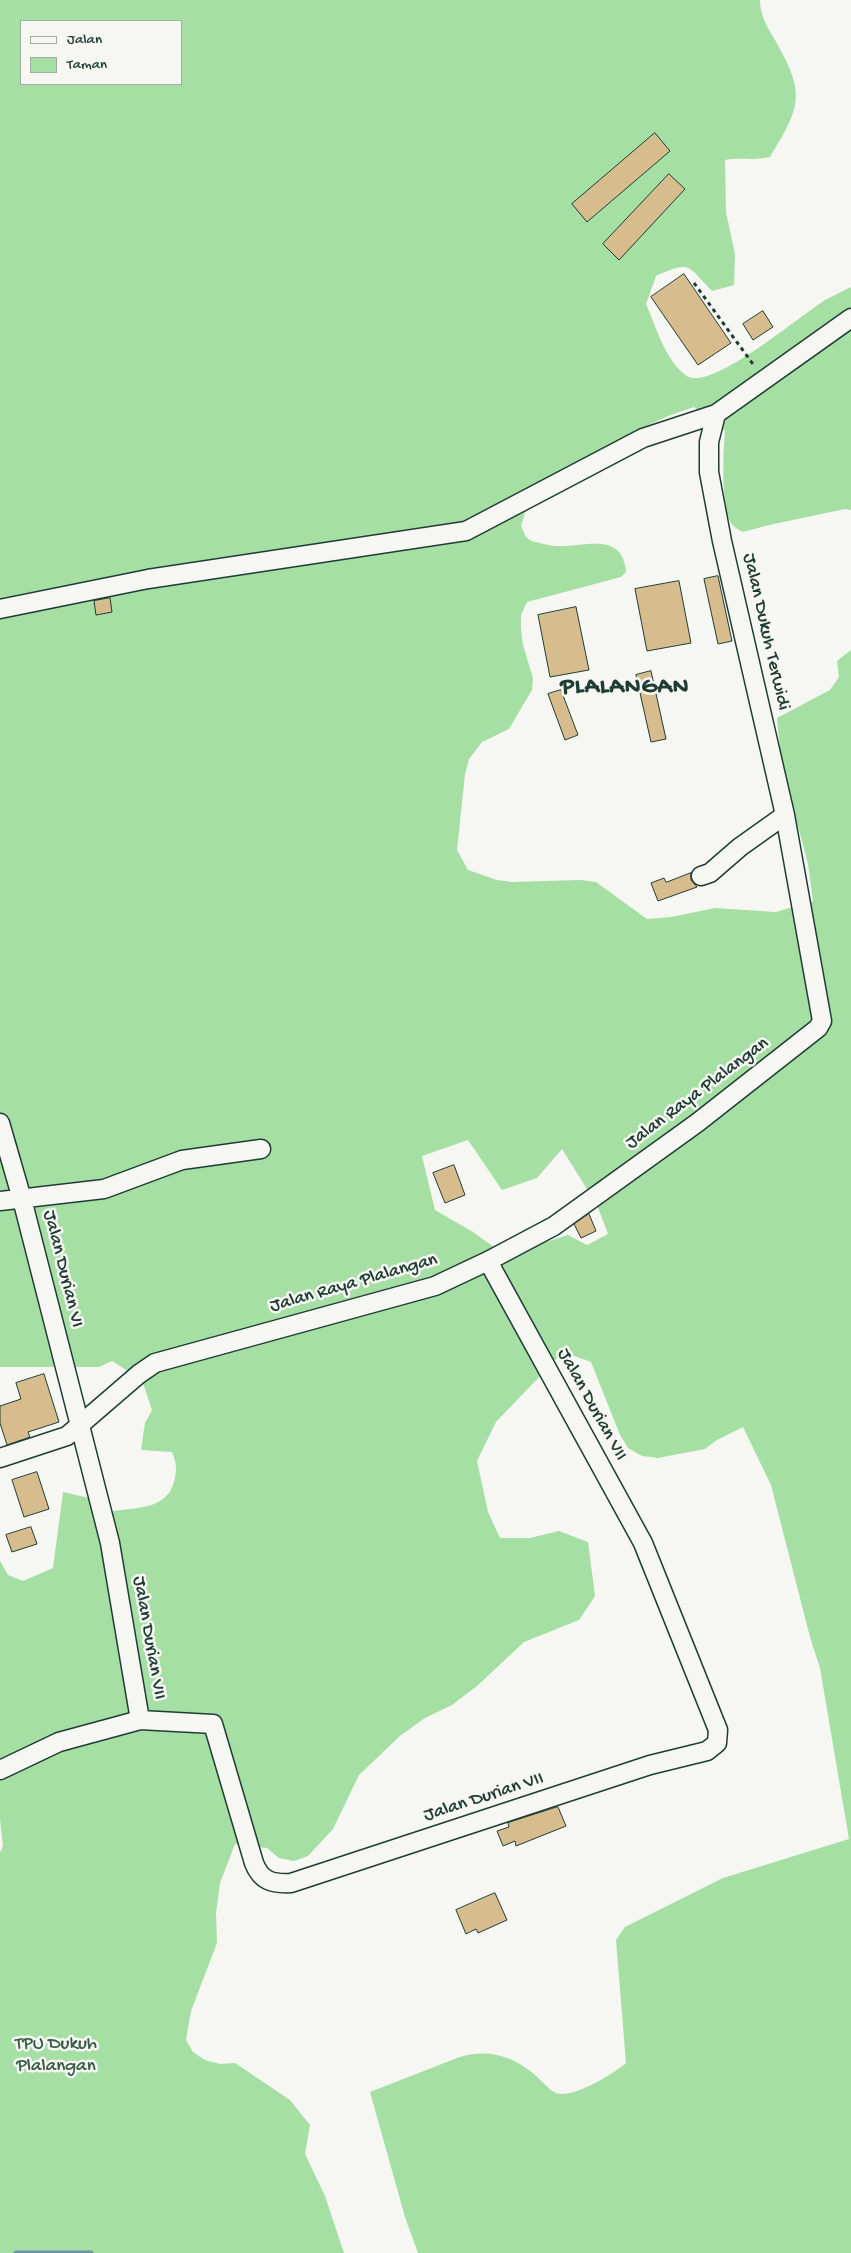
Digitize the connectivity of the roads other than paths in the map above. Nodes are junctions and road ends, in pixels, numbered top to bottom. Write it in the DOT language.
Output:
graph roads {
  1 [pos="851,318"];
  2 [pos="716,414"];
  3 [pos="0,609"];
  4 [pos="785,815"];
  5 [pos="701,876"];
  6 [pos="822,1021"];
  7 [pos="0,1123"];
  8 [pos="261,1149"];
  9 [pos="22,1199"];
  10 [pos="0,1201"];
  11 [pos="488,1261"];
  12 [pos="80,1426"];
  13 [pos="0,1458"];
  14 [pos="140,1720"];
  15 [pos="0,1770"];
  1 -- 2 [label="street"];
  2 -- 3 [label="street"];
  2 -- 4 [label="street, Jalan Dukuh Terwidi"];
  4 -- 5 [label="street"];
  4 -- 6 [label="street, Jalan Dukuh Terwidi"];
  6 -- 11 [label="street, Jalan Raya Plalangan"];
  7 -- 9 [label="street, Jalan Durian VI"];
  8 -- 9 [label="street"];
  9 -- 10 [label="street"];
  9 -- 12 [label="street, Jalan Durian VI"];
  11 -- 12 [label="street, Jalan Raya Plalangan"];
  11 -- 14 [label="street, Jalan Durian VII"];
  12 -- 13 [label="street, Jalan Raya Plalangan"];
  12 -- 14 [label="street, Jalan Durian VII"];
  14 -- 15 [label="street"];
}
